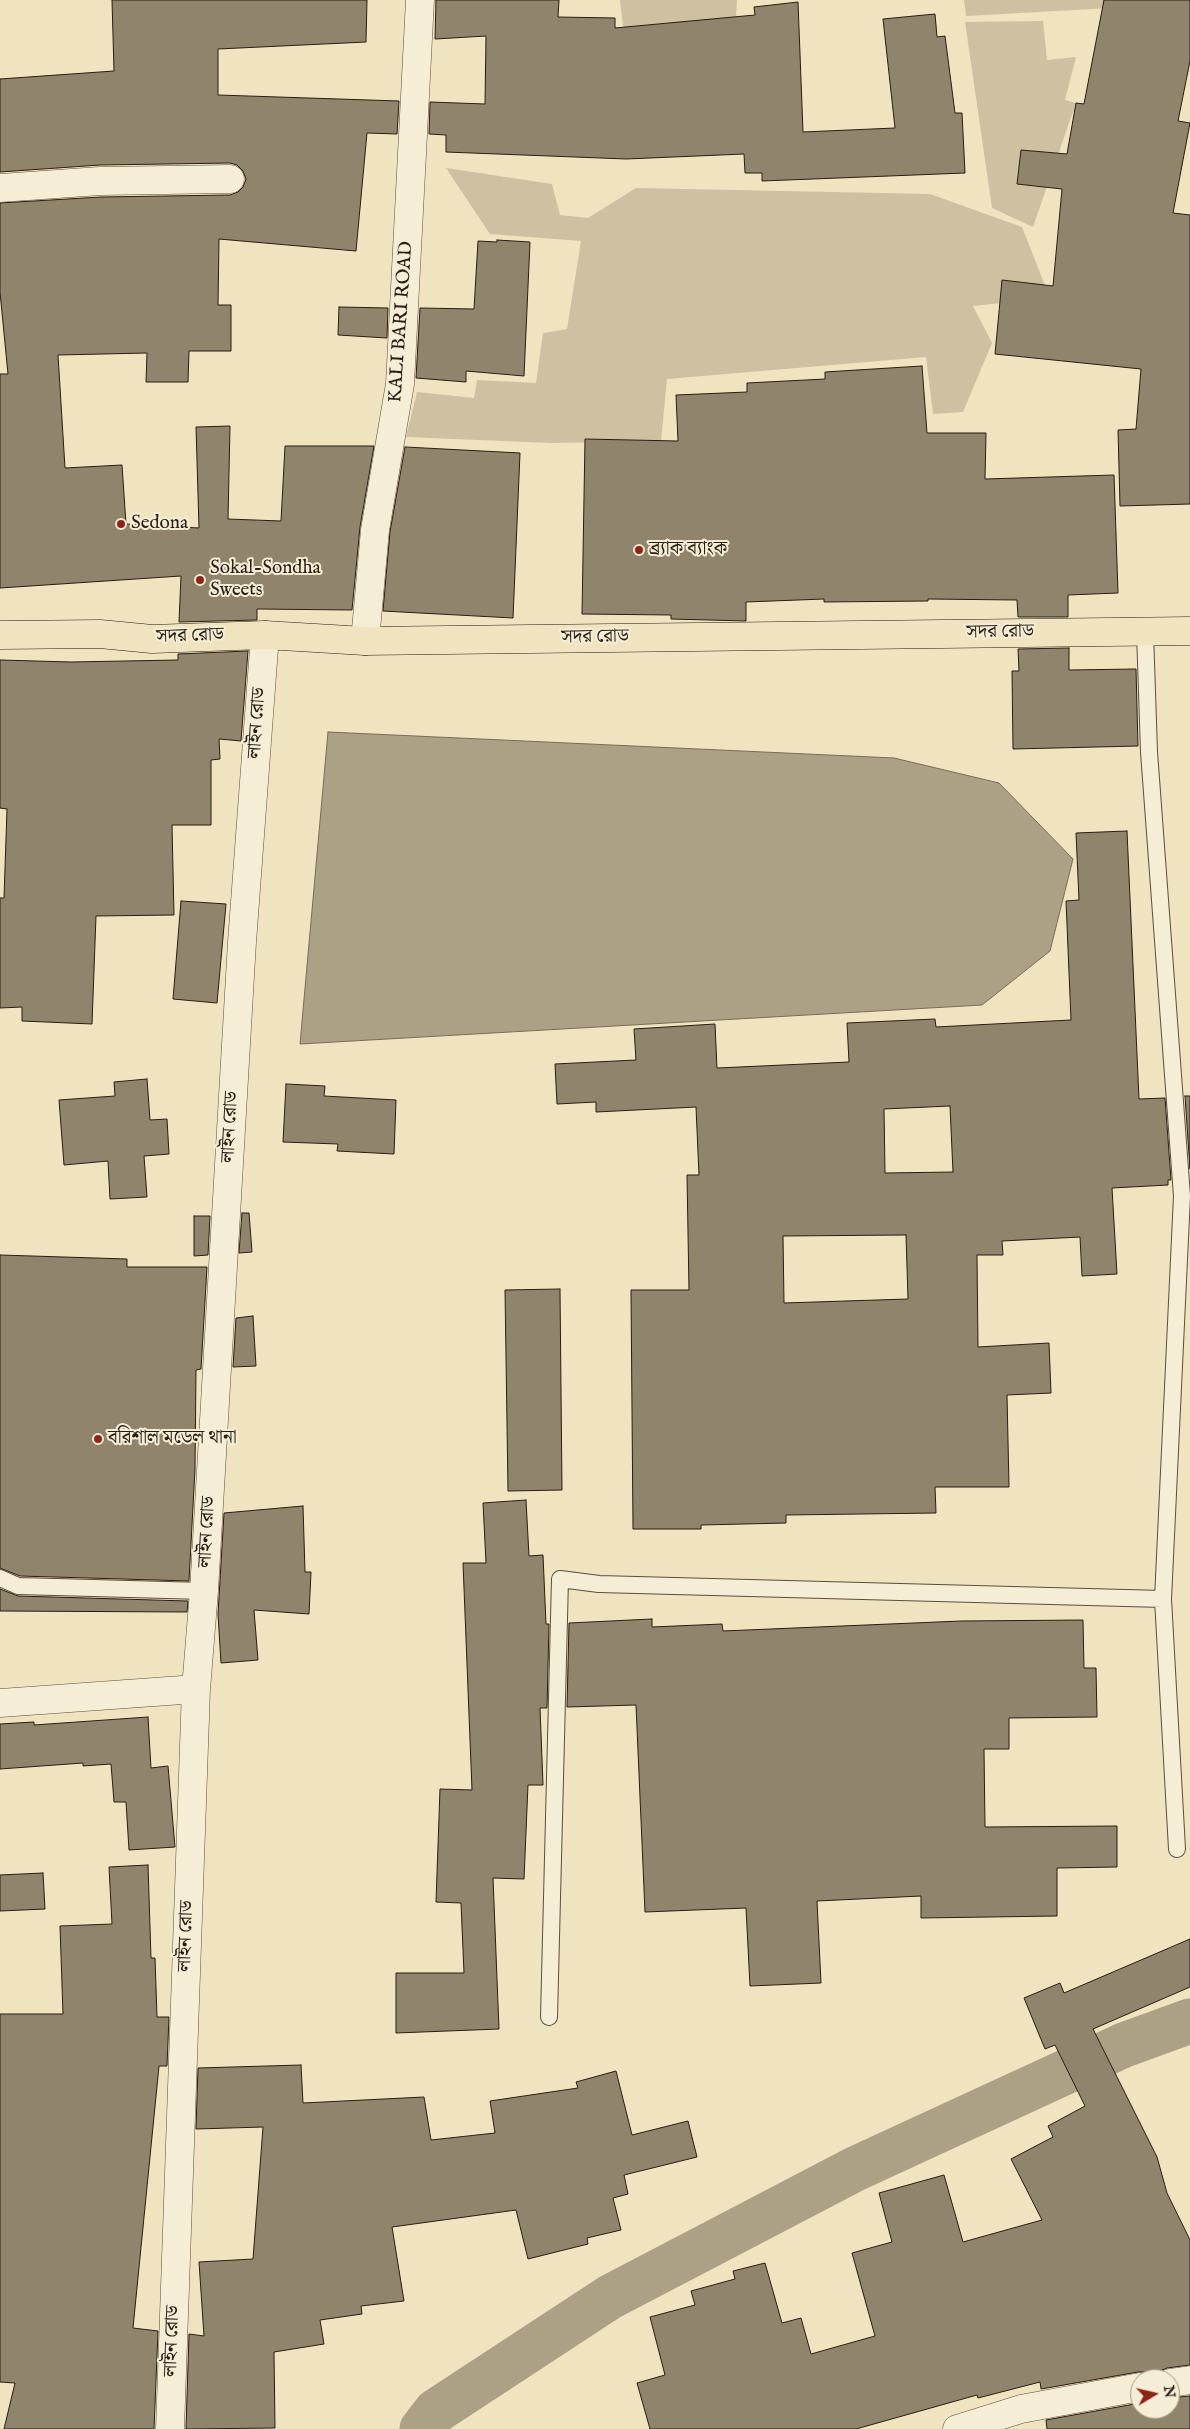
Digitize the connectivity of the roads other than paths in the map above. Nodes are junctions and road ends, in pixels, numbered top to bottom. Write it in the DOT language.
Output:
graph roads {
  1 [pos="420,0"];
  2 [pos="230,179"];
  3 [pos="0,188"];
  4 [pos="1190,631"];
  5 [pos="1145,632"];
  6 [pos="0,635"];
  7 [pos="265,635"];
  8 [pos="364,641"];
  9 [pos="0,1578"];
  10 [pos="204,1591"];
  11 [pos="1163,1599"];
  12 [pos="196,1689"];
  13 [pos="0,1703"];
  14 [pos="1177,1849"];
  15 [pos="549,2017"];
  16 [pos="1130,2389"];
  17 [pos="170,2429"];
  18 [pos="957,2429"];
  1 -- 8 [label="street, KALI BARI ROAD"];
  2 -- 3 [label="street"];
  4 -- 5 [label="main road, সদর রোড"];
  5 -- 8 [label="main road, সদর রোড"];
  5 -- 11 [label="lane"];
  6 -- 7 [label="main road, সদর রোড"];
  7 -- 8 [label="main road, সদর রোড"];
  7 -- 10 [label="street, লাইন রোড"];
  9 -- 10 [label="lane"];
  10 -- 12 [label="street, লাইন রোড"];
  11 -- 14 [label="lane"];
  11 -- 15 [label="lane"];
  12 -- 13 [label="street"];
  12 -- 17 [label="street, লাইন রোড"];
  16 -- 18 [label="street"];
}
